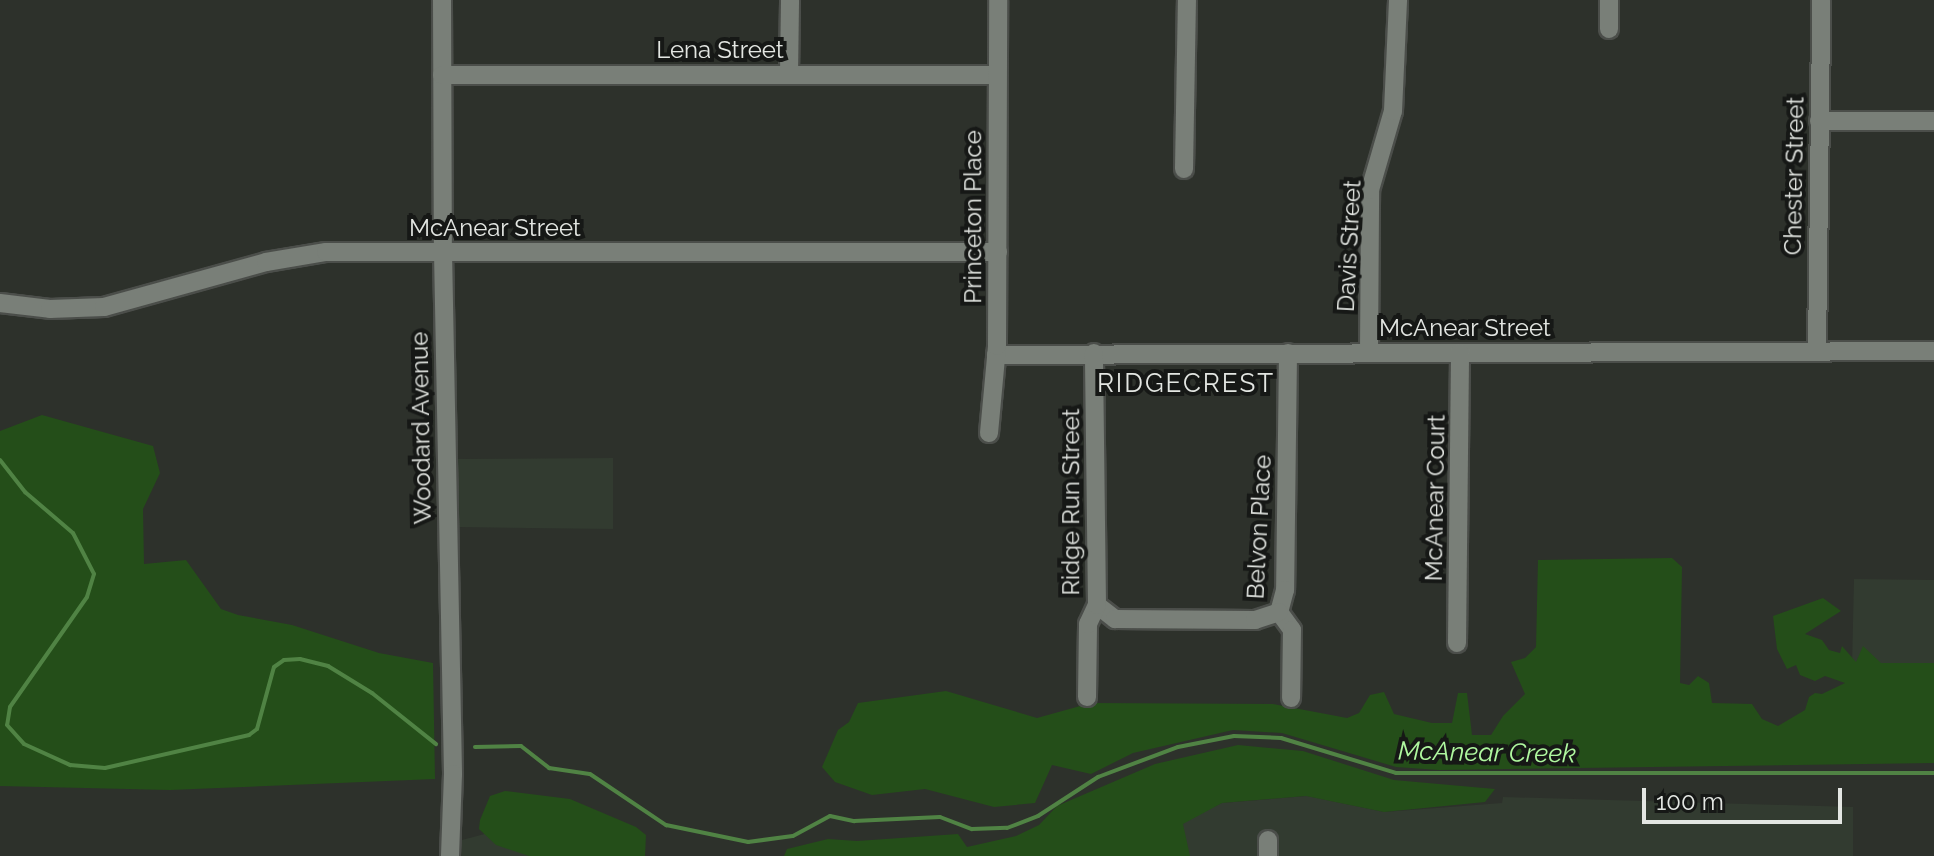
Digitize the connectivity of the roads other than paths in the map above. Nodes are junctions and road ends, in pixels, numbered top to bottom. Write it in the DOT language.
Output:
graph roads {
  1 [pos="442,0"];
  2 [pos="790,0"];
  3 [pos="998,0"];
  4 [pos="1187,0"];
  5 [pos="1398,0"];
  6 [pos="1609,0"];
  7 [pos="1821,0"];
  8 [pos="1609,29"];
  9 [pos="789,74"];
  10 [pos="442,75"];
  11 [pos="997,75"];
  12 [pos="1819,121"];
  13 [pos="1934,121"];
  14 [pos="1184,169"];
  15 [pos="443,252"];
  16 [pos="998,252"];
  17 [pos="0,303"];
  18 [pos="1934,351"];
  19 [pos="1369,352"];
  20 [pos="1817,352"];
  21 [pos="1094,353"];
  22 [pos="1288,353"];
  23 [pos="1460,353"];
  24 [pos="996,355"];
  25 [pos="989,433"];
  26 [pos="1097,605"];
  27 [pos="1279,612"];
  28 [pos="1457,643"];
  29 [pos="1087,697"];
  30 [pos="1291,698"];
  31 [pos="450,856"];
  1 -- 10 [label="street, Woodard Avenue"];
  2 -- 9 [label="street"];
  3 -- 11 [label="street, Princeton Place"];
  4 -- 14 [label="street"];
  5 -- 19 [label="street, Davis Street"];
  6 -- 8 [label="street"];
  7 -- 12 [label="street, Chester Street"];
  9 -- 10 [label="street, Lena Street"];
  9 -- 11 [label="street, Lena Street"];
  10 -- 15 [label="street, Woodard Avenue"];
  11 -- 16 [label="street, Princeton Place"];
  12 -- 13 [label="street"];
  12 -- 20 [label="street, Chester Street"];
  15 -- 16 [label="street, McAnear Street"];
  15 -- 17 [label="street, McAnear Street"];
  15 -- 31 [label="street, Woodard Avenue"];
  16 -- 24 [label="street, Princeton Place"];
  18 -- 20 [label="street, McAnear Street"];
  19 -- 22 [label="street, McAnear Street"];
  19 -- 23 [label="street, McAnear Street"];
  20 -- 23 [label="street, McAnear Street"];
  21 -- 22 [label="street, McAnear Street"];
  21 -- 24 [label="street, McAnear Street"];
  21 -- 26 [label="street, Ridge Run Street"];
  22 -- 27 [label="street, Belvon Place"];
  23 -- 28 [label="street, McAnear Court"];
  24 -- 25 [label="street, Princeton Place"];
  26 -- 27 [label="street"];
  26 -- 29 [label="street, Ridge Run Street"];
  27 -- 30 [label="street, Belvon Place"];
}
